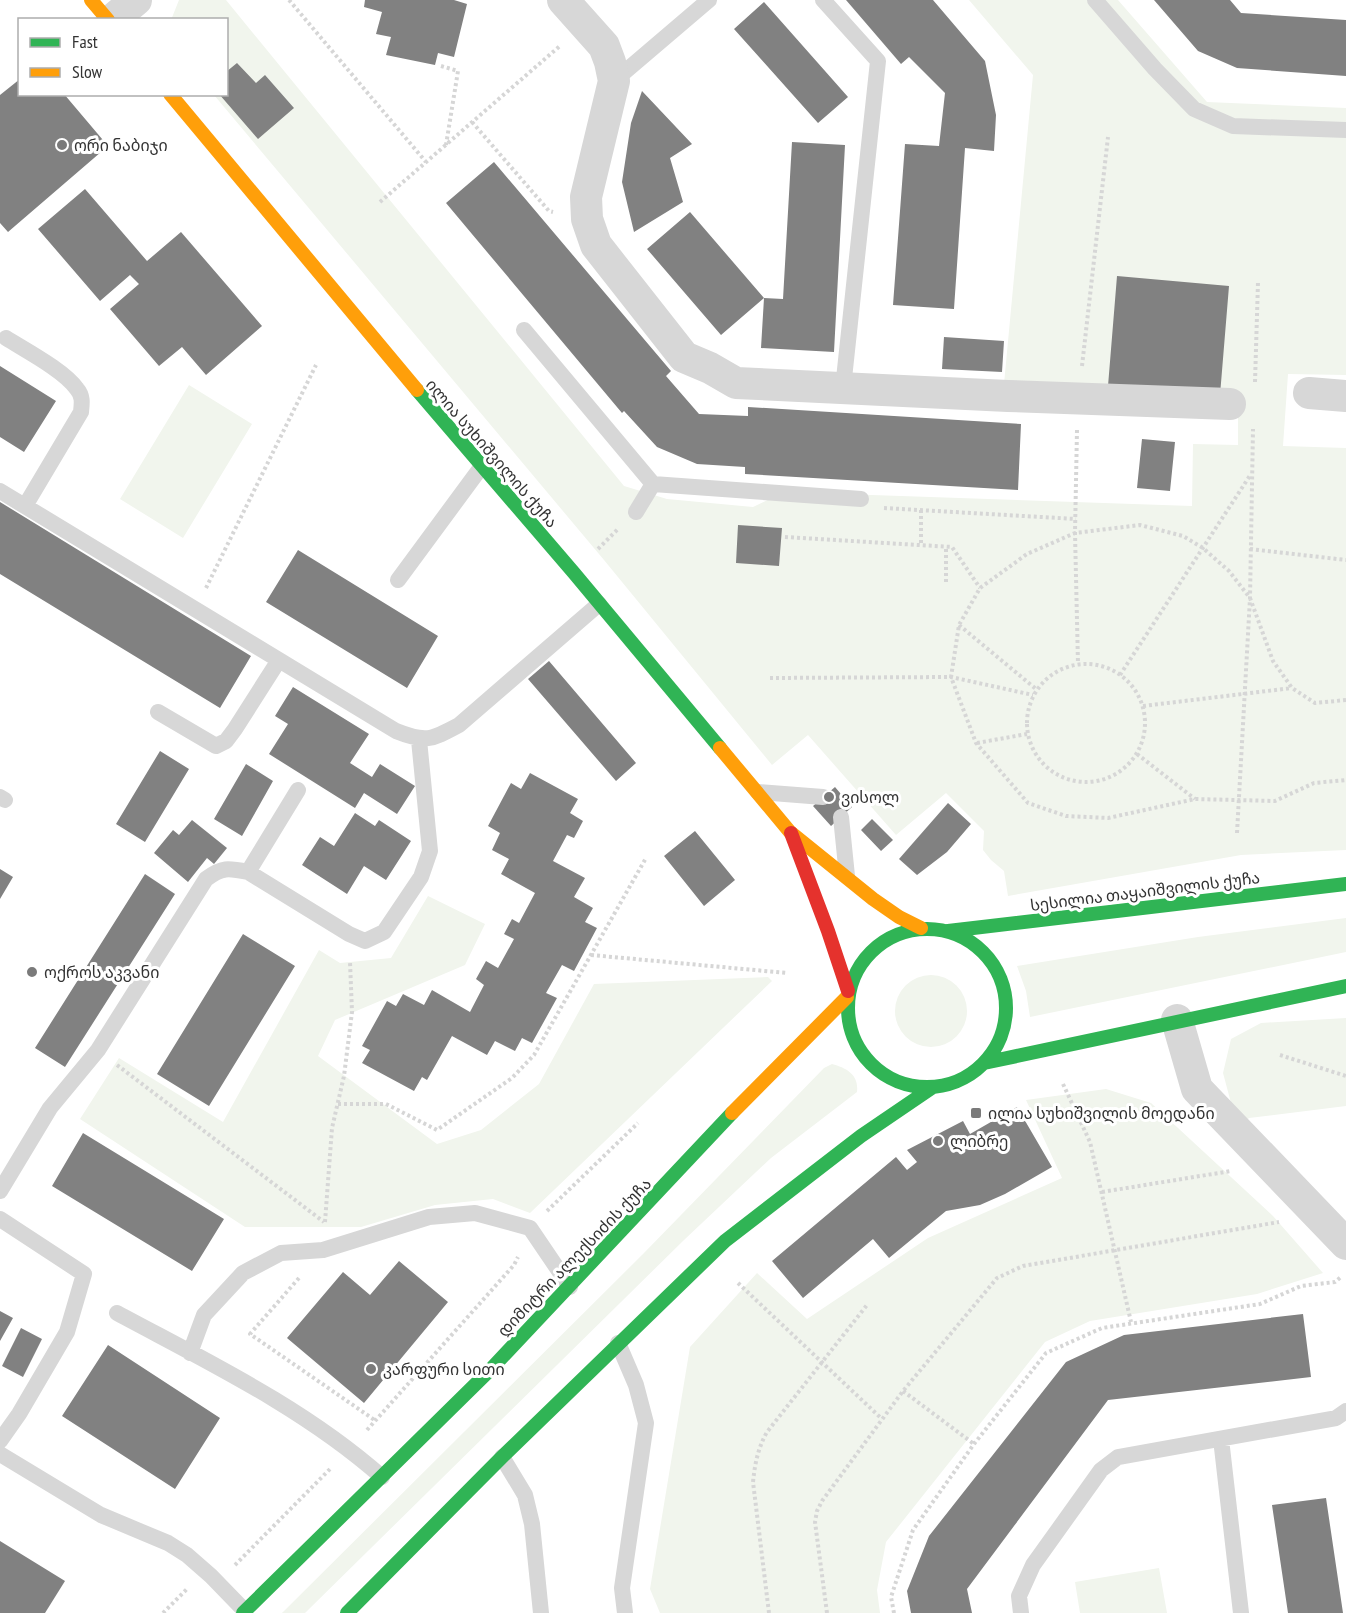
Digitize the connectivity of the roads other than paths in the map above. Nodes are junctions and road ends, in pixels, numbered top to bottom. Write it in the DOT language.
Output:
graph roads {
  1 [pos="92,0"];
  2 [pos="136,0"];
  3 [pos="563,0"];
  4 [pos="709,0"];
  5 [pos="823,0"];
  6 [pos="1095,0"];
  7 [pos="108,18"];
  8 [pos="113,18"];
  9 [pos="614,81"];
  10 [pos="172,96"];
  11 [pos="1346,130"];
  12 [pos="524,330"];
  13 [pos="6,338"];
  14 [pos="843,388"];
  15 [pos="1309,393"];
  16 [pos="1346,396"];
  17 [pos="1242,403"];
  18 [pos="482,466"];
  19 [pos="653,484"];
  20 [pos="0,491"];
  21 [pos="861,499"];
  22 [pos="25,506"];
  23 [pos="636,512"];
  24 [pos="398,580"];
  25 [pos="600,604"];
  26 [pos="279,660"];
  27 [pos="158,712"];
  28 [pos="419,740"];
  29 [pos="298,790"];
  30 [pos="756,792"];
  31 [pos="823,797"];
  32 [pos="840,817"];
  33 [pos="790,832"];
  34 [pos="248,872"];
  35 [pos="848,880"];
  36 [pos="1346,884"];
  37 [pos="921,928"];
  38 [pos="948,931"];
  39 [pos="1346,986"];
  40 [pos="848,994"];
  41 [pos="1177,1020"];
  42 [pos="984,1063"];
  43 [pos="933,1087"];
  44 [pos="0,1191"];
  45 [pos="0,1219"];
  46 [pos="1346,1244"];
  47 [pos="570,1287"];
  48 [pos="117,1313"];
  49 [pos="618,1343"];
  50 [pos="190,1353"];
  51 [pos="1346,1412"];
  52 [pos="1221,1439"];
  53 [pos="0,1441"];
  54 [pos="0,1454"];
  55 [pos="502,1457"];
  56 [pos="382,1477"];
  57 [pos="244,1612"];
  58 [pos="347,1613"];
  59 [pos="541,1613"];
  60 [pos="625,1613"];
  61 [pos="1021,1613"];
  62 [pos="1241,1613"];
  1 -- 7 [label="main road"];
  2 -- 8 [label="street"];
  3 -- 9 [label="street"];
  4 -- 9 [label="lane"];
  5 -- 14 [label="lane"];
  6 -- 11 [label="lane"];
  9 -- 14 [label="street"];
  10 -- 18 [label="main road, ილია სუხიშვილის ქუჩა"];
  12 -- 19 [label="lane"];
  13 -- 22 [label="lane"];
  14 -- 17 [label="street"];
  15 -- 16 [label="street"];
  18 -- 24 [label="lane"];
  18 -- 25 [label="main road, ილია სუხიშვილის ქუჩა"];
  19 -- 21 [label="lane"];
  19 -- 23 [label="lane"];
  20 -- 22 [label="lane"];
  22 -- 26 [label="lane"];
  25 -- 28 [label="lane"];
  25 -- 30 [label="main road, ილია სუხიშვილის ქუჩა"];
  26 -- 27 [label="lane"];
  26 -- 28 [label="lane"];
  28 -- 34 [label="lane"];
  29 -- 34 [label="lane"];
  30 -- 31 [label="lane"];
  30 -- 33 [label="main road, ილია სუხიშვილის ქუჩა"];
  32 -- 35 [label="lane"];
  33 -- 35 [label="main road, ილია სუხიშვილის ქუჩა"];
  33 -- 40 [label="main road, ილია სუხიშვილის ქუჩა"];
  34 -- 44 [label="lane"];
  35 -- 37 [label="main road, ილია სუხიშვილის ქუჩა"];
  36 -- 38 [label="main road, სესილია თაყაიშვილის ქუჩა"];
  37 -- 38 [label="main road"];
  37 -- 40 [label="main road"];
  38 -- 42 [label="main road"];
  39 -- 41 [label="main road"];
  40 -- 43 [label="main road"];
  40 -- 47 [label="main road, დიმიტრი ალექსიძის ქუჩა"];
  41 -- 42 [label="main road"];
  41 -- 46 [label="street"];
  42 -- 43 [label="main road"];
  43 -- 49 [label="main road"];
  45 -- 53 [label="lane"];
  47 -- 50 [label="lane"];
  47 -- 56 [label="main road, დიმიტრი ალექსიძის ქუჩა"];
  48 -- 50 [label="lane"];
  49 -- 55 [label="main road"];
  49 -- 60 [label="lane"];
  50 -- 56 [label="lane"];
  51 -- 52 [label="lane"];
  52 -- 61 [label="lane"];
  52 -- 62 [label="lane"];
  54 -- 57 [label="lane"];
  55 -- 58 [label="main road"];
  55 -- 59 [label="lane"];
  56 -- 57 [label="main road, დიმიტრი ალექსიძის ქუჩა"];
}
